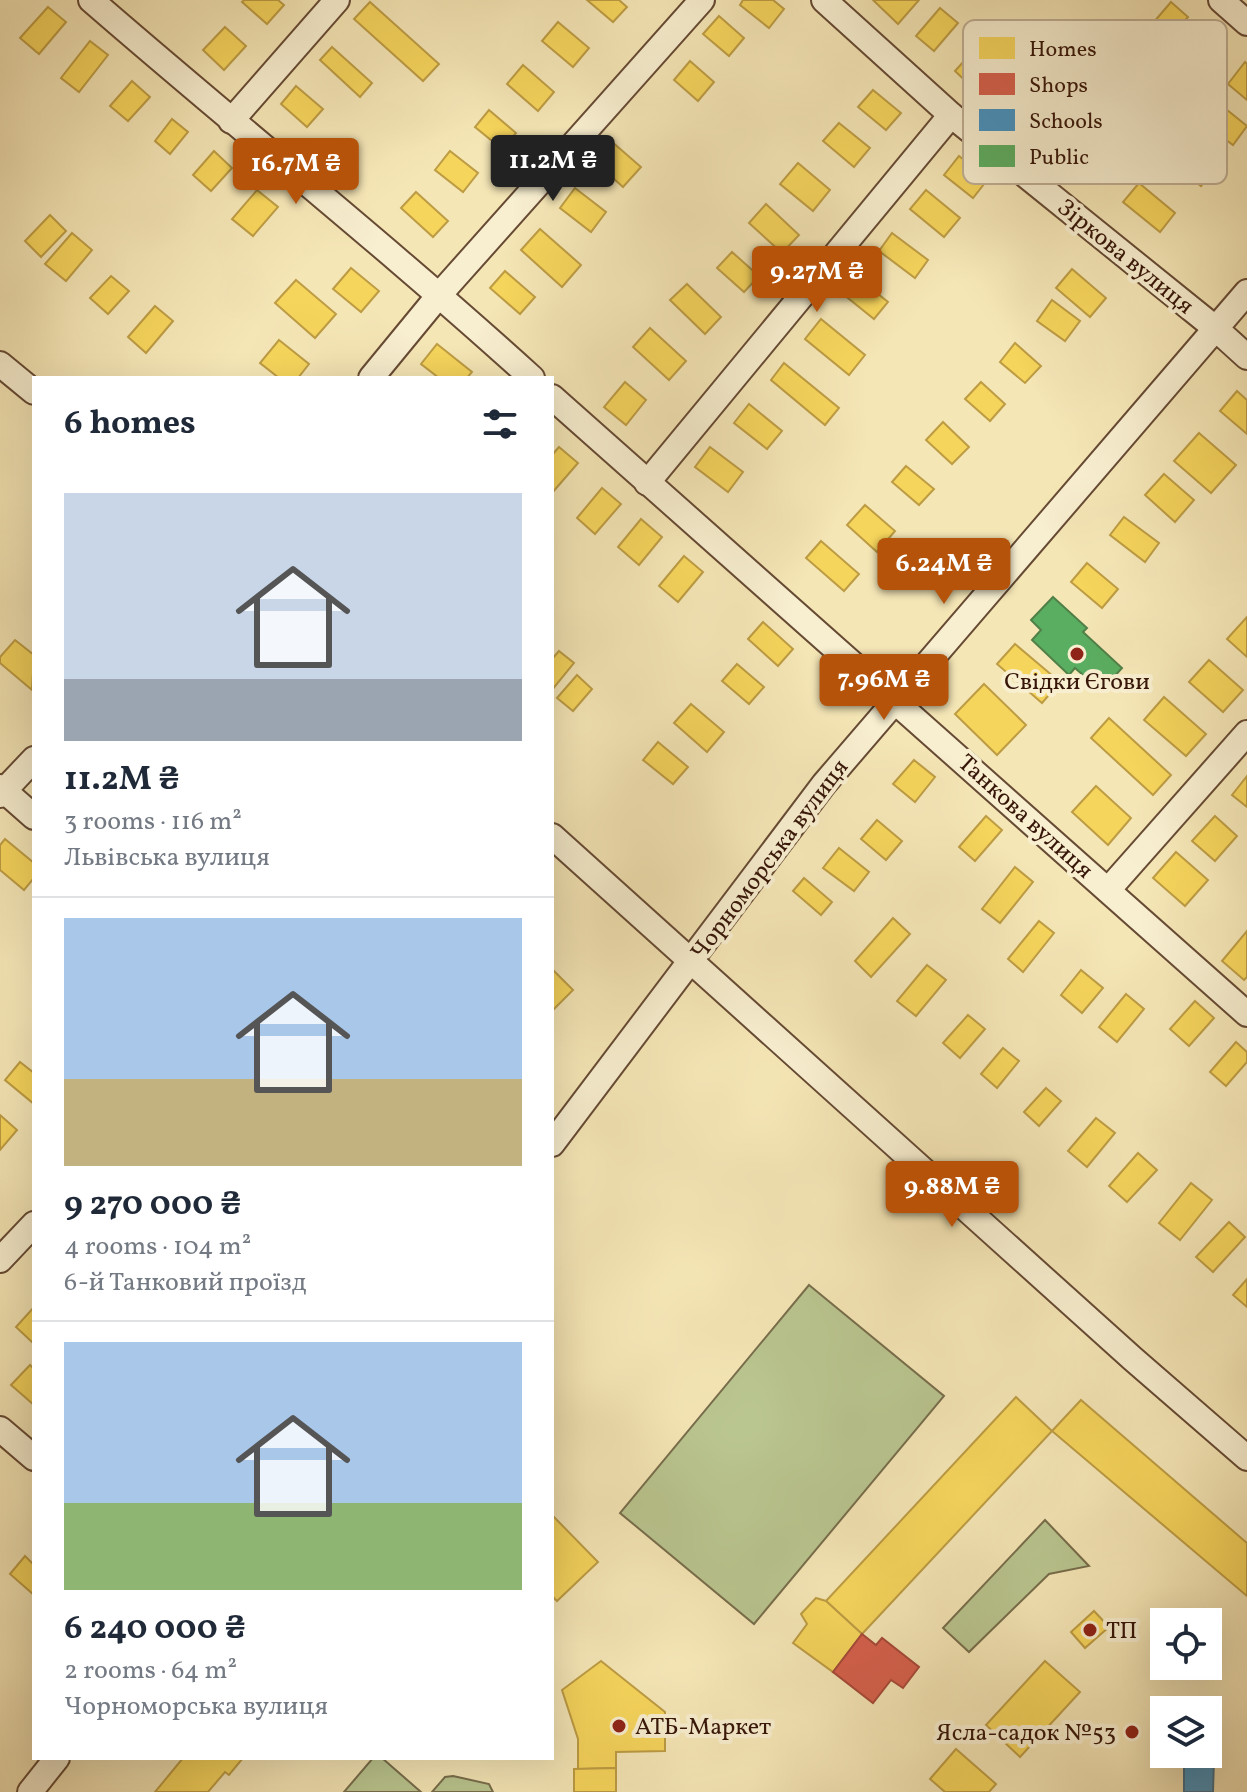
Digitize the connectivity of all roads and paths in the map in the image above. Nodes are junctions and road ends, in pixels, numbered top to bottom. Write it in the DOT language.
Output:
graph roads {
  1 [pos="91,0"];
  2 [pos="337,0"];
  3 [pos="702,0"];
  4 [pos="824,0"];
  5 [pos="1221,0"];
  6 [pos="1247,23"];
  7 [pos="951,115"];
  8 [pos="231,121"];
  9 [pos="963,125"];
  10 [pos="1037,184"];
  11 [pos="1247,292"];
  12 [pos="440,294"];
  13 [pos="1215,328"];
  14 [pos="1247,357"];
  15 [pos="0,364"];
  16 [pos="373,376"];
  17 [pos="530,376"];
  18 [pos="32,390"];
  19 [pos="554,399"];
  20 [pos="647,483"];
  21 [pos="895,700"];
  22 [pos="1247,733"];
  23 [pos="32,761"];
  24 [pos="1,791"];
  25 [pos="32,815"];
  26 [pos="554,838"];
  27 [pos="1108,890"];
  28 [pos="691,961"];
  29 [pos="1247,1014"];
  30 [pos="554,1141"];
  31 [pos="32,1226"];
  32 [pos="0,1260"];
  33 [pos="0,1429"];
  34 [pos="32,1456"];
  35 [pos="1247,1458"];
  36 [pos="55,1760"];
  37 [pos="30,1792"];
  1 -- 8 [label="street"];
  2 -- 8 [label="street"];
  3 -- 12 [label="street"];
  4 -- 7 [label="street, Зіркова вулиця"];
  5 -- 6 [label="street"];
  7 -- 9 [label="street, Зіркова вулиця"];
  7 -- 20 [label="street"];
  8 -- 12 [label="street"];
  10 -- 13 [label="street, Зіркова вулиця"];
  11 -- 13 [label="street, Чорноморська вулиця"];
  12 -- 16 [label="street"];
  12 -- 17 [label="street"];
  13 -- 14 [label="street, Зіркова вулиця"];
  13 -- 21 [label="street, Чорноморська вулиця"];
  15 -- 18 [label="street"];
  19 -- 20 [label="street, Танкова вулиця"];
  20 -- 21 [label="street, Танкова вулиця"];
  21 -- 27 [label="street, Танкова вулиця"];
  21 -- 28 [label="street, Чорноморська вулиця"];
  22 -- 27 [label="street"];
  23 -- 24 [label="street"];
  24 -- 25 [label="street"];
  26 -- 28 [label="street"];
  27 -- 29 [label="street, Танкова вулиця"];
  28 -- 30 [label="street, Чорноморська вулиця"];
  28 -- 35 [label="street"];
  31 -- 32 [label="street"];
  33 -- 34 [label="street"];
  36 -- 37 [label="street"];
}
